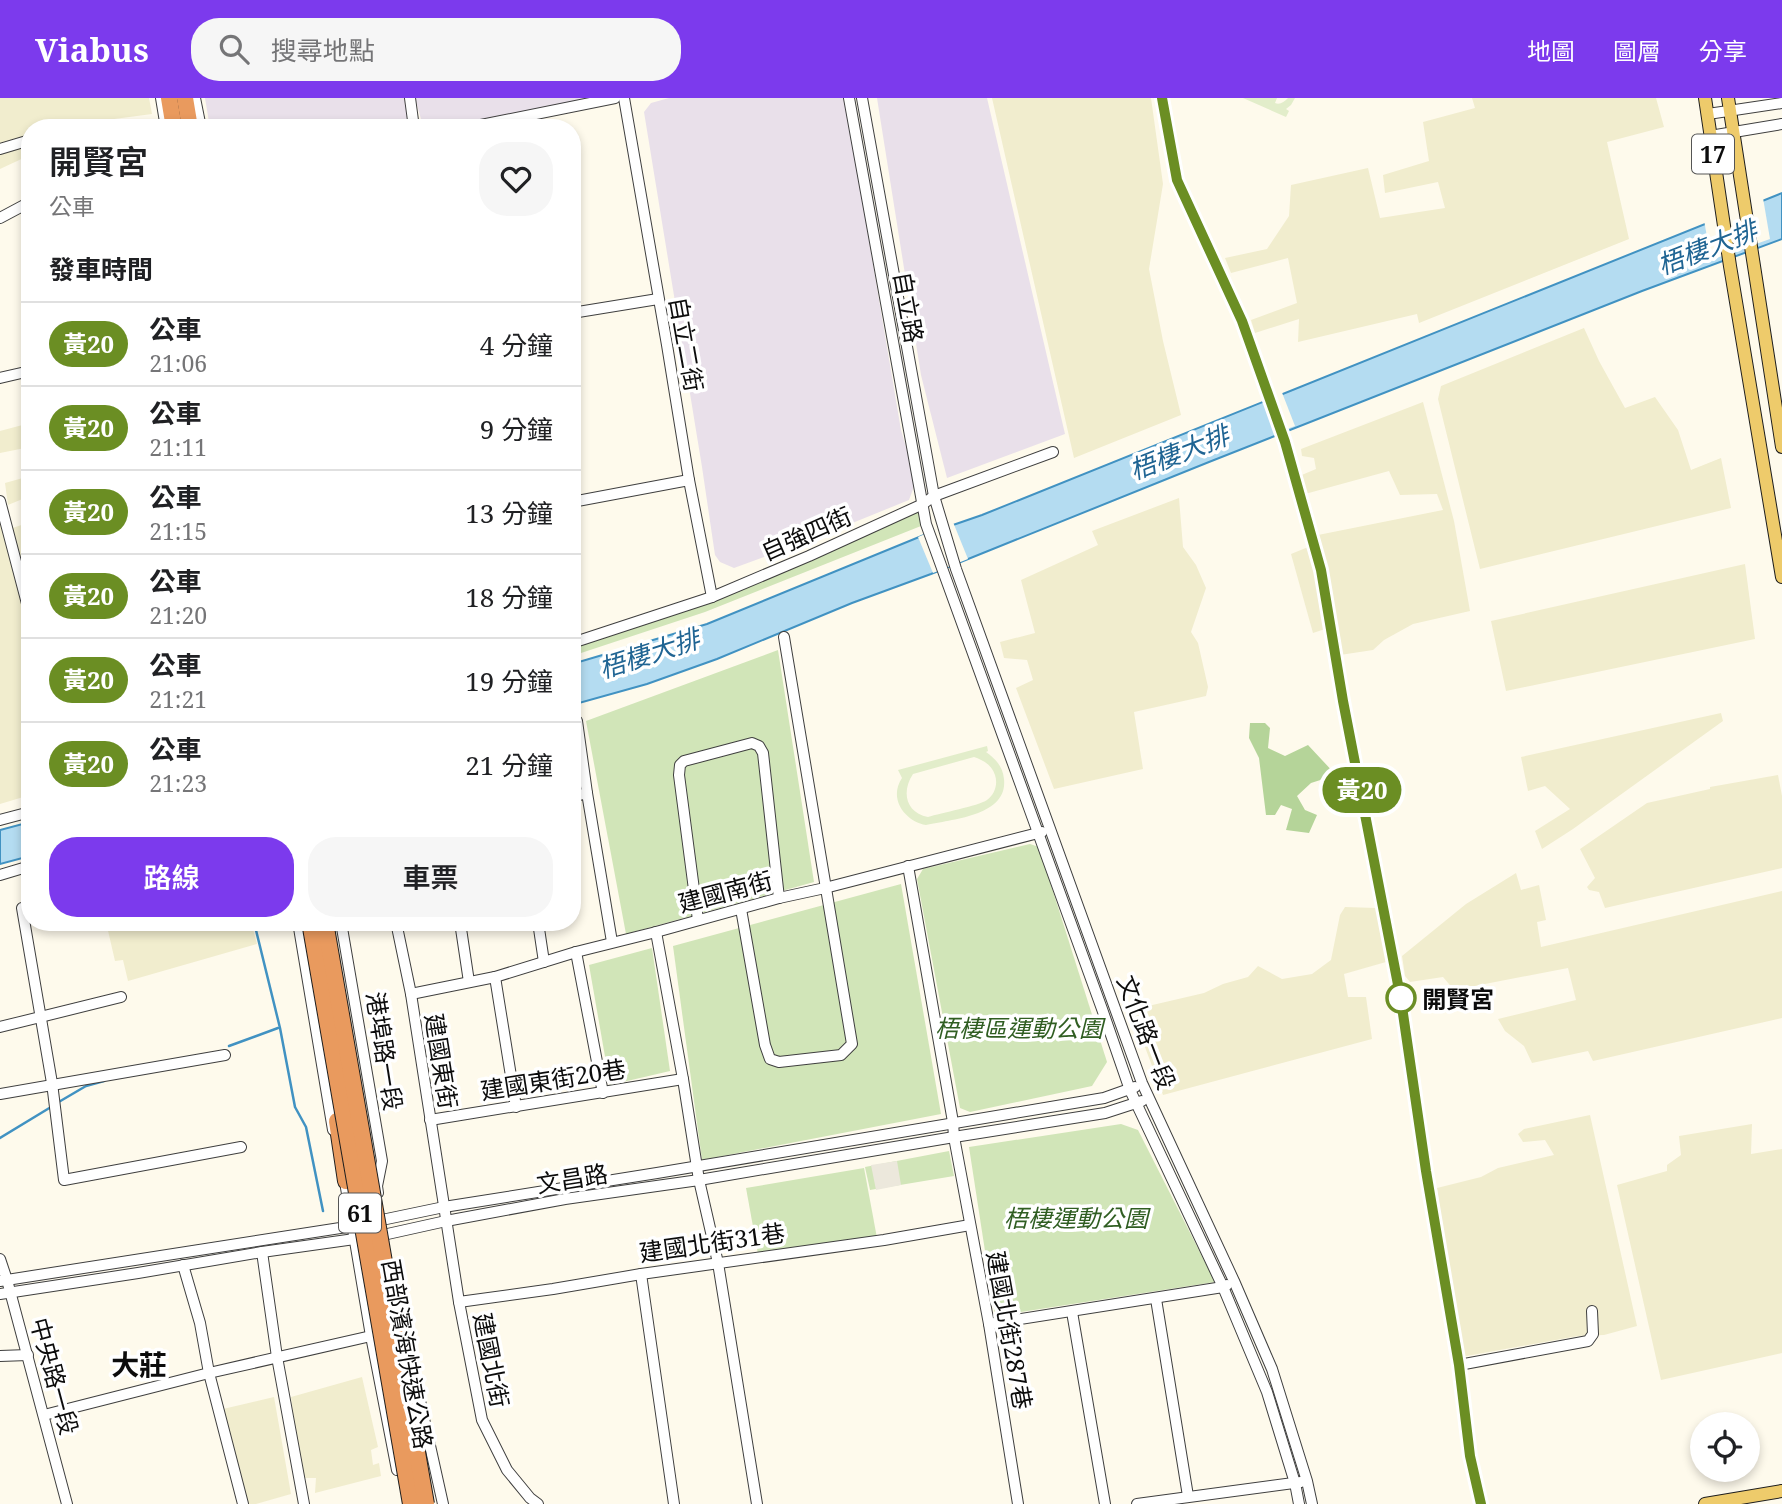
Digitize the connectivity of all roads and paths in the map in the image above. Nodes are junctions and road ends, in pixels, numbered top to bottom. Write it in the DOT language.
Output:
graph roads {
  1 [pos="161,98"];
  2 [pos="169,98"];
  3 [pos="185,98"];
  4 [pos="195,98"];
  5 [pos="410,98"];
  6 [pos="615,98"];
  7 [pos="624,98"];
  8 [pos="849,98"];
  9 [pos="862,98"];
  10 [pos="1705,98"];
  11 [pos="1782,103"];
  12 [pos="1729,104"];
  13 [pos="1708,114"];
  14 [pos="164,119"];
  15 [pos="172,119"];
  16 [pos="188,119"];
  17 [pos="199,119"];
  18 [pos="413,119"];
  19 [pos="511,119"];
  20 [pos="1782,124"];
  21 [pos="1732,132"];
  22 [pos="1710,136"];
  23 [pos="21,142"];
  24 [pos="0,149"];
  25 [pos="21,207"];
  26 [pos="0,218"];
  27 [pos="658,299"];
  28 [pos="581,312"];
  29 [pos="21,372"];
  30 [pos="0,378"];
  31 [pos="1782,447"];
  32 [pos="1053,452"];
  33 [pos="689,480"];
  34 [pos="934,496"];
  35 [pos="581,500"];
  36 [pos="0,501"];
  37 [pos="923,504"];
  38 [pos="956,569"];
  39 [pos="944,574"];
  40 [pos="1782,577"];
  41 [pos="21,581"];
  42 [pos="712,597"];
  43 [pos="784,637"];
  44 [pos="581,640"];
  45 [pos="581,758"];
  46 [pos="587,793"];
  47 [pos="581,795"];
  48 [pos="21,814"];
  49 [pos="0,820"];
  50 [pos="1050,830"];
  51 [pos="1037,833"];
  52 [pos="908,866"];
  53 [pos="21,869"];
  54 [pos="0,875"];
  55 [pos="825,888"];
  56 [pos="779,898"];
  57 [pos="740,909"];
  58 [pos="698,920"];
  59 [pos="26,931"];
  60 [pos="299,931"];
  61 [pos="305,931"];
  62 [pos="312,931"];
  63 [pos="319,931"];
  64 [pos="327,931"];
  65 [pos="334,931"];
  66 [pos="343,931"];
  67 [pos="398,931"];
  68 [pos="461,931"];
  69 [pos="539,931"];
  70 [pos="656,932"];
  71 [pos="612,942"];
  72 [pos="576,952"];
  73 [pos="544,962"];
  74 [pos="495,977"];
  75 [pos="469,982"];
  76 [pos="411,995"];
  77 [pos="121,998"];
  78 [pos="40,1017"];
  79 [pos="0,1027"];
  80 [pos="225,1055"];
  81 [pos="683,1079"];
  82 [pos="52,1083"];
  83 [pos="1142,1083"];
  84 [pos="1129,1090"];
  85 [pos="603,1093"];
  86 [pos="0,1094"];
  87 [pos="1149,1098"];
  88 [pos="1136,1104"];
  89 [pos="348,1105"];
  90 [pos="516,1107"];
  91 [pos="430,1121"];
  92 [pos="953,1122"];
  93 [pos="954,1137"];
  94 [pos="241,1147"];
  95 [pos="697,1166"];
  96 [pos="699,1180"];
  97 [pos="345,1181"];
  98 [pos="377,1186"];
  99 [pos="444,1206"];
  100 [pos="381,1220"];
  101 [pos="446,1221"];
  102 [pos="970,1225"];
  103 [pos="353,1226"];
  104 [pos="383,1235"];
  105 [pos="354,1239"];
  106 [pos="262,1252"];
  107 [pos="0,1259"];
  108 [pos="718,1264"];
  109 [pos="183,1265"];
  110 [pos="640,1274"];
  111 [pos="4,1280"];
  112 [pos="1234,1281"];
  113 [pos="1223,1287"];
  114 [pos="5,1293"];
  115 [pos="1156,1299"];
  116 [pos="459,1302"];
  117 [pos="1592,1311"];
  118 [pos="1072,1312"];
  119 [pos="989,1324"];
  120 [pos="372,1336"];
  121 [pos="28,1355"];
  122 [pos="0,1356"];
  123 [pos="277,1357"];
  124 [pos="1459,1365"];
  125 [pos="209,1373"];
  126 [pos="44,1415"];
  127 [pos="1307,1481"];
  128 [pos="1295,1483"];
  129 [pos="1782,1491"];
  130 [pos="1188,1496"];
  131 [pos="67,1504"];
  132 [pos="243,1504"];
  133 [pos="304,1504"];
  134 [pos="404,1504"];
  135 [pos="411,1504"];
  136 [pos="426,1504"];
  137 [pos="443,1504"];
  138 [pos="538,1504"];
  139 [pos="674,1504"];
  140 [pos="757,1504"];
  141 [pos="1018,1504"];
  142 [pos="1105,1504"];
  143 [pos="1137,1504"];
  144 [pos="1299,1504"];
  145 [pos="1312,1504"];
  146 [pos="1705,1504"];
  1 -- 14 [label="street"];
  2 -- 15 [label="highway"];
  3 -- 16 [label="highway"];
  4 -- 17 [label="street"];
  5 -- 18 [label="street"];
  6 -- 19 [label="street"];
  7 -- 27 [label="street, 自立二街"];
  8 -- 37 [label="street, 自立路"];
  9 -- 34 [label="street, 自立路"];
  10 -- 13 [label="main road, 17"];
  11 -- 12 [label="street"];
  12 -- 13 [label="street"];
  12 -- 21 [label="main road, 17"];
  13 -- 22 [label="main road, 17"];
  20 -- 21 [label="street"];
  21 -- 22 [label="street"];
  21 -- 31 [label="main road, 17"];
  22 -- 40 [label="main road, 17"];
  23 -- 24 [label="street"];
  25 -- 26 [label="street"];
  27 -- 28 [label="street"];
  27 -- 33 [label="street, 自立二街"];
  29 -- 30 [label="street"];
  32 -- 34 [label="street, 自強四街"];
  33 -- 35 [label="street"];
  33 -- 42 [label="street, 自立二街"];
  34 -- 37 [label="street, 自強四街"];
  34 -- 38 [label="street, 自立路"];
  36 -- 41 [label="street"];
  37 -- 39 [label="street, 自立路"];
  37 -- 42 [label="street, 自強四街"];
  38 -- 50 [label="street, 文化路一段"];
  39 -- 51 [label="street, 文化路一段"];
  42 -- 44 [label="street, 自強四街"];
  43 -- 55 [label="street"];
  45 -- 46 [label="street"];
  46 -- 47 [label="street"];
  46 -- 71 [label="street"];
  48 -- 49 [label="street"];
  50 -- 51 [label="street, 建國南街"];
  50 -- 83 [label="street, 文化路一段"];
  51 -- 52 [label="street, 建國南街"];
  51 -- 84 [label="street, 文化路一段"];
  52 -- 55 [label="street, 建國南街"];
  52 -- 92 [label="street, 建國北街287巷"];
  53 -- 54 [label="street"];
  55 -- 56 [label="street, 建國南街"];
  55 -- 57 [label="street"];
  56 -- 57 [label="street, 建國南街"];
  56 -- 58 [label="street"];
  57 -- 58 [label="street, 建國南街"];
  58 -- 70 [label="street, 建國南街"];
  59 -- 78 [label="street"];
  60 -- 97 [label="street, 港埠路一段"];
  61 -- 97 [label="highway"];
  62 -- 135 [label="highway, 西部濱海快速公路 / 61, bridge"];
  63 -- 89 [label="street, 港埠路一段"];
  64 -- 136 [label="highway, 西部濱海快速公路 / 61, bridge"];
  65 -- 98 [label="highway"];
  66 -- 98 [label="street, 港埠路一段"];
  67 -- 76 [label="street, 建國東街"];
  68 -- 75 [label="street"];
  69 -- 73 [label="street"];
  70 -- 71 [label="street, 建國南街"];
  70 -- 81 [label="street"];
  71 -- 72 [label="street, 建國南街"];
  72 -- 73 [label="street, 建國南街"];
  72 -- 85 [label="street"];
  73 -- 74 [label="street, 建國南街"];
  74 -- 75 [label="street, 建國南街"];
  74 -- 90 [label="street"];
  75 -- 76 [label="street, 建國南街"];
  76 -- 91 [label="street, 建國東街"];
  77 -- 78 [label="street"];
  78 -- 79 [label="street"];
  78 -- 82 [label="street"];
  80 -- 82 [label="street"];
  81 -- 85 [label="street, 建國東街20巷"];
  81 -- 95 [label="street"];
  82 -- 86 [label="street"];
  82 -- 94 [label="street"];
  83 -- 84 [label="street, 文昌路"];
  83 -- 87 [label="street, 文化路一段"];
  84 -- 88 [label="street, 文化路一段"];
  84 -- 92 [label="street, 文昌路"];
  85 -- 90 [label="street, 建國東街20巷"];
  87 -- 88 [label="street, 文昌路"];
  87 -- 112 [label="street, 文化路一段"];
  88 -- 93 [label="street, 文昌路"];
  88 -- 113 [label="street, 文化路一段"];
  89 -- 97 [label="street, 港埠路一段"];
  89 -- 98 [label="street, 港埠路一段"];
  90 -- 91 [label="street, 建國東街20巷"];
  91 -- 99 [label="street, 建國東街"];
  92 -- 93 [label="street, 建國北街287巷"];
  92 -- 95 [label="street, 文昌路"];
  93 -- 96 [label="street, 文昌路"];
  93 -- 102 [label="street, 建國北街287巷"];
  95 -- 96 [label="street"];
  95 -- 99 [label="street, 文昌路"];
  96 -- 101 [label="street, 文昌路"];
  96 -- 108 [label="street"];
  97 -- 103 [label="street, 港埠路一段"];
  98 -- 100 [label="street, 港埠路一段"];
  99 -- 100 [label="street, 文昌路"];
  99 -- 101 [label="street, 建國北街"];
  100 -- 103 [label="street, 文昌路"];
  100 -- 104 [label="street, 港埠路一段"];
  101 -- 104 [label="street, 文昌路"];
  101 -- 116 [label="street, 建國北街"];
  102 -- 108 [label="street, 建國北街31巷"];
  102 -- 119 [label="street, 建國北街287巷"];
  103 -- 105 [label="street, 港埠路一段"];
  103 -- 111 [label="street, 文昌路"];
  104 -- 105 [label="street, 文昌路"];
  104 -- 137 [label="street, 港埠路一段"];
  105 -- 106 [label="street, 文昌路"];
  105 -- 120 [label="street, 港埠路一段"];
  106 -- 109 [label="street, 文昌路"];
  106 -- 123 [label="street"];
  107 -- 111 [label="street, 中央路一段"];
  108 -- 110 [label="street, 建國北街31巷"];
  108 -- 140 [label="street"];
  109 -- 114 [label="street, 文昌路"];
  109 -- 125 [label="street"];
  110 -- 116 [label="street, 建國北街31巷"];
  110 -- 139 [label="street"];
  111 -- 114 [label="street, 中央路一段"];
  112 -- 113 [label="street"];
  112 -- 127 [label="street, 文化路一段"];
  113 -- 115 [label="street"];
  113 -- 128 [label="street, 文化路一段"];
  114 -- 121 [label="street, 中央路一段"];
  115 -- 118 [label="street"];
  115 -- 130 [label="street"];
  116 -- 138 [label="street, 建國北街"];
  117 -- 124 [label="street"];
  118 -- 119 [label="street"];
  118 -- 142 [label="street"];
  119 -- 141 [label="street, 建國北街287巷"];
  120 -- 123 [label="street"];
  120 -- 134 [label="street, 港埠路一段"];
  121 -- 122 [label="street"];
  121 -- 126 [label="street, 中央路一段"];
  123 -- 125 [label="street"];
  123 -- 133 [label="street"];
  125 -- 126 [label="street"];
  125 -- 132 [label="street"];
  126 -- 131 [label="street, 中央路一段"];
  127 -- 128 [label="street"];
  127 -- 145 [label="street, 文化路一段"];
  128 -- 130 [label="street"];
  128 -- 144 [label="street, 文化路一段"];
  129 -- 146 [label="main road"];
  130 -- 143 [label="street"];
}
